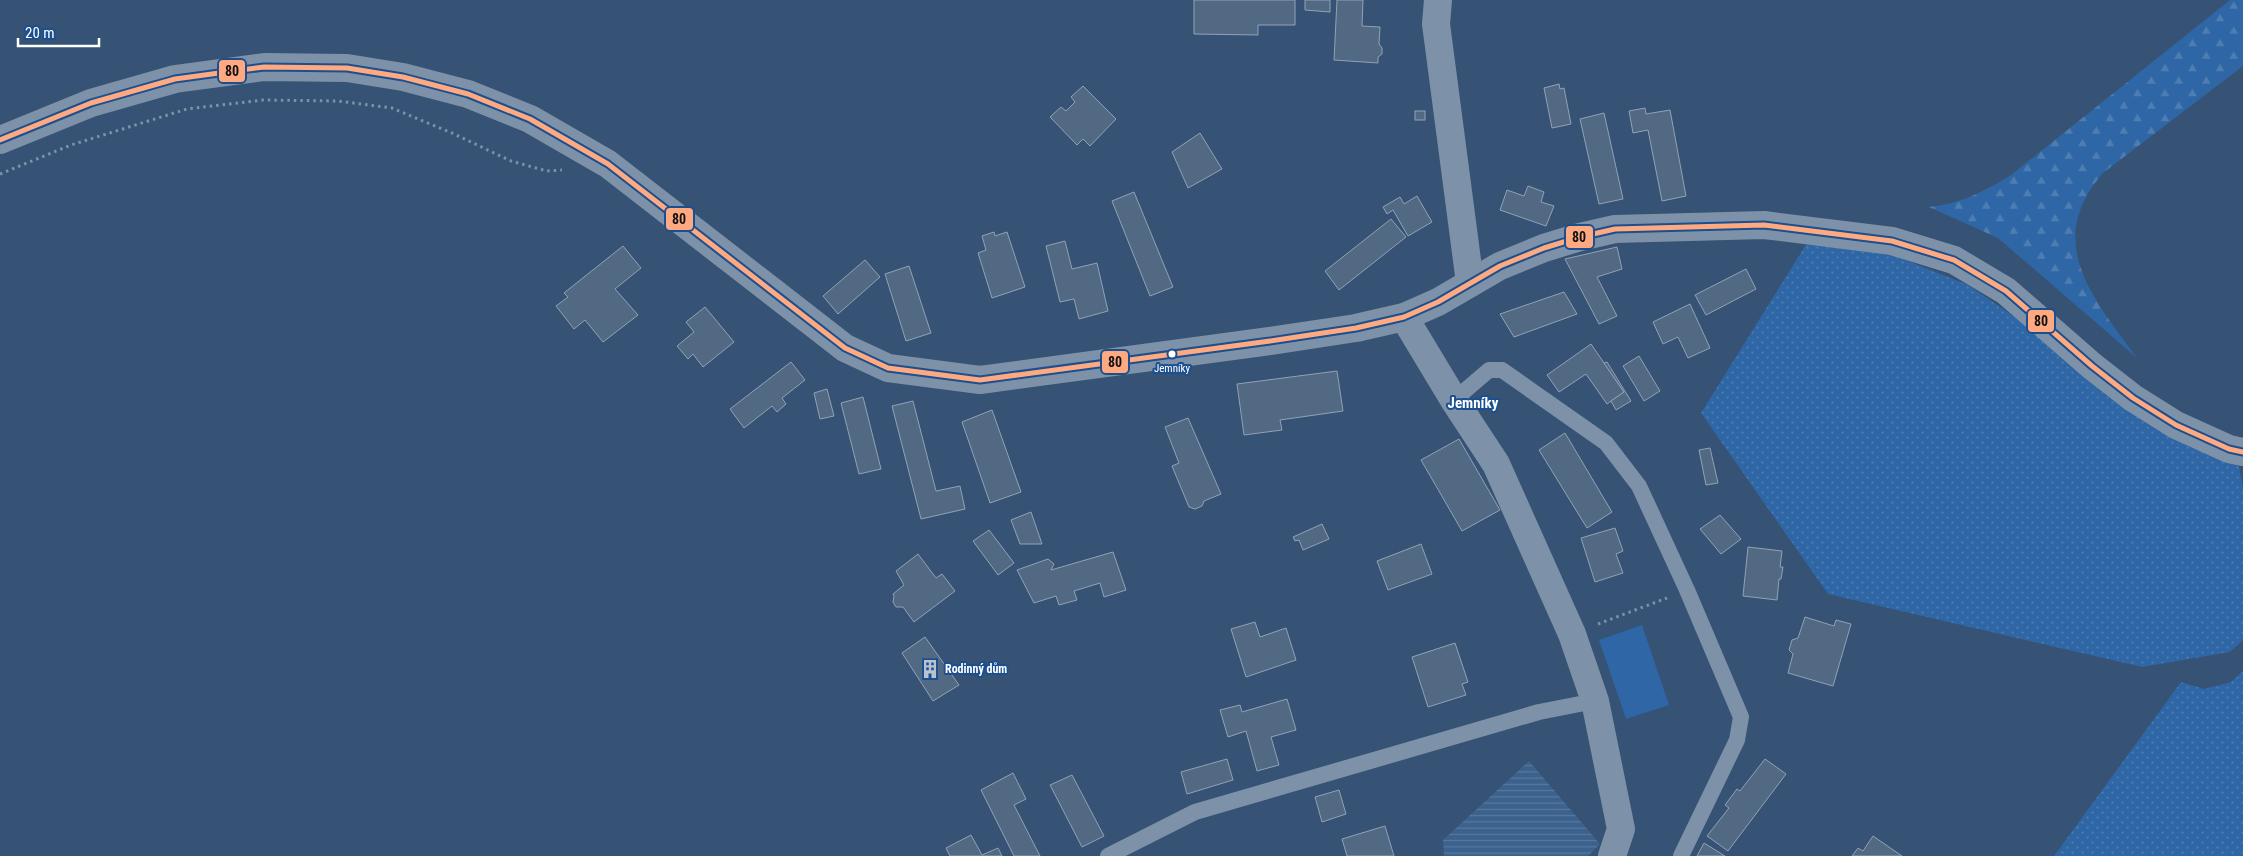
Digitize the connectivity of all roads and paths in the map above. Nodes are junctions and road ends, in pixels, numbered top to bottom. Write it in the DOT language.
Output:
graph roads {
  1 [pos="1438,0"];
  2 [pos="0,140"];
  3 [pos="566,170"];
  4 [pos="0,174"];
  5 [pos="1470,283"];
  6 [pos="1404,317"];
  7 [pos="1454,400"];
  8 [pos="2243,452"];
  9 [pos="1687,590"];
  10 [pos="1572,634"];
  11 [pos="1595,701"];
  12 [pos="1108,856"];
  13 [pos="1612,856"];
  14 [pos="1681,856"];
  1 -- 5 [label="street"];
  2 -- 6 [label="street"];
  3 -- 4 [label="path"];
  5 -- 6 [label="street"];
  5 -- 8 [label="street"];
  6 -- 7 [label="street"];
  7 -- 9 [label="lane"];
  7 -- 10 [label="street"];
  9 -- 10 [label="path"];
  9 -- 14 [label="lane"];
  10 -- 11 [label="street"];
  11 -- 12 [label="lane"];
  11 -- 13 [label="street"];
}
